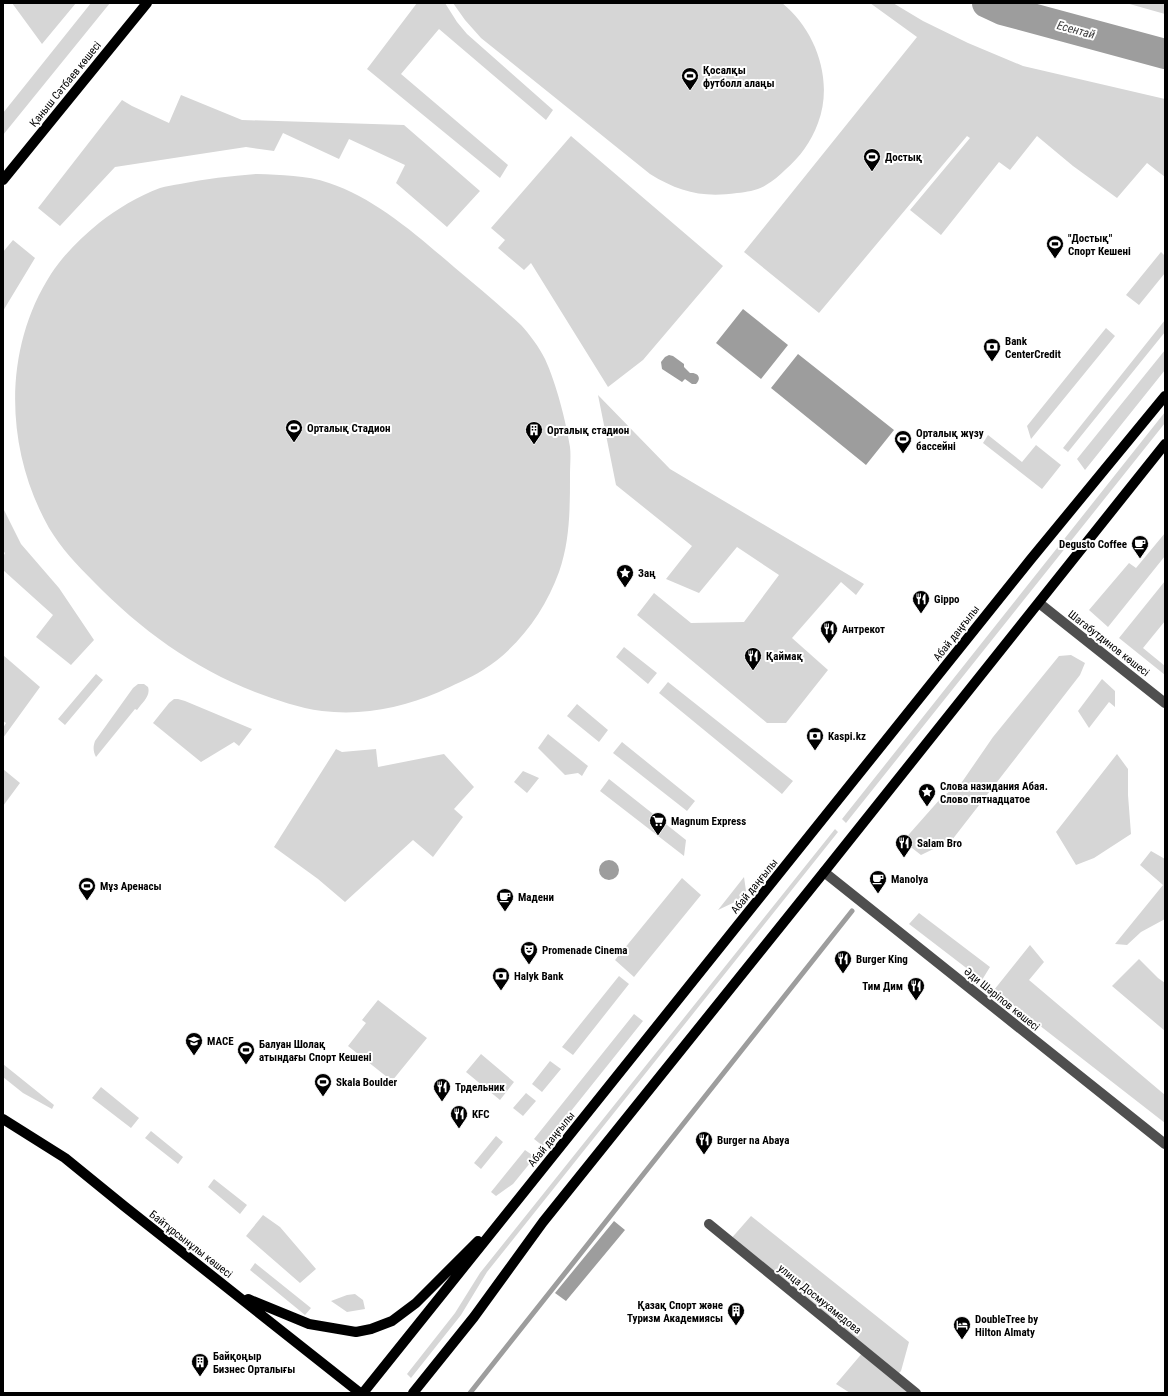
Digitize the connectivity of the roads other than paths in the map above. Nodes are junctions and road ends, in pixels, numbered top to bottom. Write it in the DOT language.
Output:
graph roads {
  1 [pos="147,3"];
  2 [pos="3,180"];
  3 [pos="1165,396"];
  4 [pos="1165,444"];
  5 [pos="1039,603"];
  6 [pos="1165,703"];
  7 [pos="824,872"];
  8 [pos="3,1119"];
  9 [pos="1165,1144"];
  10 [pos="517,1202"];
  11 [pos="708,1224"];
  12 [pos="237,1295"];
  13 [pos="360,1393"];
  14 [pos="364,1393"];
  15 [pos="413,1393"];
  16 [pos="916,1393"];
  1 -- 2 [label="main road, Қаныш Сәтбаев көшесі"];
  3 -- 10 [label="main road, Абай даңғылы"];
  4 -- 5 [label="main road"];
  5 -- 6 [label="street, Шагабутдинов көшесі"];
  5 -- 7 [label="main road"];
  7 -- 9 [label="street, Әди Шәріпов көшесі"];
  7 -- 15 [label="main road"];
  8 -- 12 [label="main road, Байтұрсынұлы көшесі"];
  10 -- 12 [label="main road"];
  10 -- 14 [label="main road, Абай даңғылы"];
  11 -- 16 [label="street, улица Досмухамедова"];
  12 -- 13 [label="main road, Байтұрсынұлы көшесі"];
}
